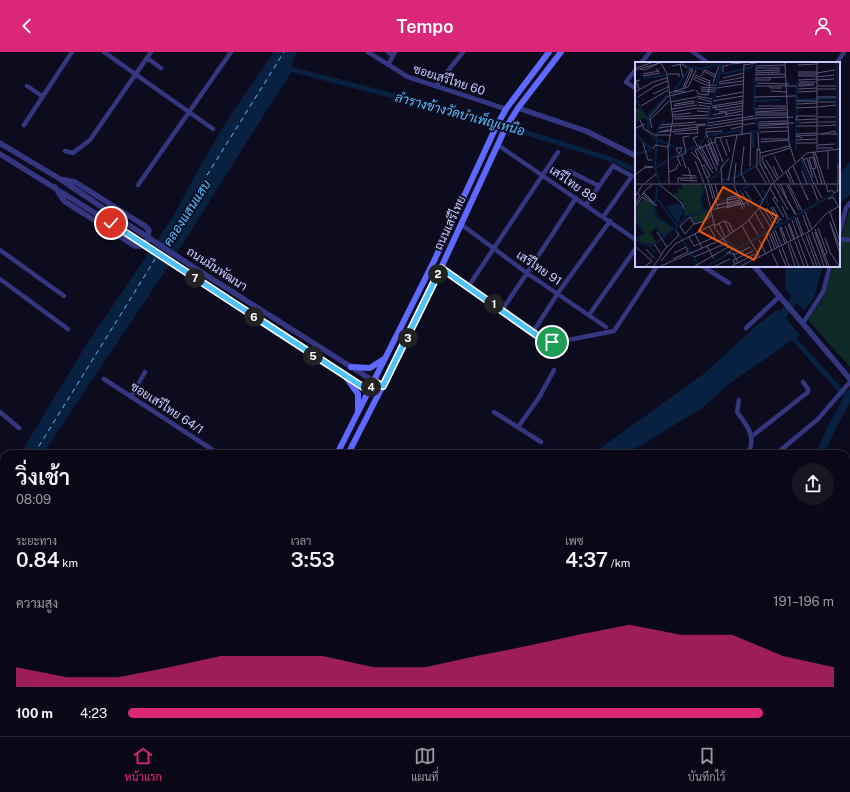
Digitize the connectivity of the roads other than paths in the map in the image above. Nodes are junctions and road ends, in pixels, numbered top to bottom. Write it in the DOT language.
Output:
graph roads {
  1 [pos="72,52"];
  2 [pos="104,52"];
  3 [pos="151,52"];
  4 [pos="231,52"];
  5 [pos="368,52"];
  6 [pos="388,52"];
  7 [pos="463,52"];
  8 [pos="549,52"];
  9 [pos="561,52"];
  10 [pos="650,52"];
  11 [pos="692,52"];
  12 [pos="844,52"];
  13 [pos="394,54"];
  14 [pos="147,58"];
  15 [pos="642,62"];
  16 [pos="707,62"];
  17 [pos="837,62"];
  18 [pos="388,65"];
  19 [pos="161,68"];
  20 [pos="635,70"];
  21 [pos="136,74"];
  22 [pos="27,86"];
  23 [pos="436,86"];
  24 [pos="635,88"];
  25 [pos="42,96"];
  26 [pos="506,108"];
  27 [pos="518,108"];
  28 [pos="190,112"];
  29 [pos="24,125"];
  30 [pos="213,129"];
  31 [pos="0,143"];
  32 [pos="498,145"];
  33 [pos="65,151"];
  34 [pos="558,152"];
  35 [pos="0,154"];
  36 [pos="635,156"];
  37 [pos="570,171"];
  38 [pos="543,176"];
  39 [pos="60,179"];
  40 [pos="138,185"];
  41 [pos="599,186"];
  42 [pos="55,187"];
  43 [pos="576,198"];
  44 [pos="850,203"];
  45 [pos="586,205"];
  46 [pos="603,217"];
  47 [pos="610,221"];
  48 [pos="462,225"];
  49 [pos="840,231"];
  50 [pos="635,239"];
  51 [pos="840,239"];
  52 [pos="850,240"];
  53 [pos="494,249"];
  54 [pos="635,249"];
  55 [pos="0,250"];
  56 [pos="656,267"];
  57 [pos="704,267"];
  58 [pos="755,267"];
  59 [pos="830,267"];
  60 [pos="441,268"];
  61 [pos="527,273"];
  62 [pos="0,280"];
  63 [pos="729,283"];
  64 [pos="468,287"];
  65 [pos="558,293"];
  66 [pos="64,296"];
  67 [pos="781,298"];
  68 [pos="502,310"];
  69 [pos="589,316"];
  70 [pos="801,321"];
  71 [pos="606,327"];
  72 [pos="746,328"];
  73 [pos="68,329"];
  74 [pos="533,332"];
  75 [pos="388,355"];
  76 [pos="351,367"];
  77 [pos="554,370"];
  78 [pos="145,372"];
  79 [pos="346,377"];
  80 [pos="104,379"];
  81 [pos="850,379"];
  82 [pos="374,382"];
  83 [pos="803,382"];
  84 [pos="850,382"];
  85 [pos="383,386"];
  86 [pos="369,391"];
  87 [pos="378,396"];
  88 [pos="131,397"];
  89 [pos="739,400"];
  90 [pos="0,412"];
  91 [pos="494,412"];
  92 [pos="357,416"];
  93 [pos="518,426"];
  94 [pos="19,428"];
  95 [pos="751,437"];
  96 [pos="542,442"];
  97 [pos="213,450"];
  98 [pos="339,450"];
  99 [pos="350,450"];
  100 [pos="749,450"];
  101 [pos="782,450"];
  1 -- 25 [label="street"];
  2 -- 21 [label="street"];
  3 -- 14 [label="street"];
  4 -- 28 [label="street"];
  5 -- 18 [label="street, ซอยเสรีไทย 60"];
  6 -- 13 [label="street"];
  7 -- 23 [label="street"];
  8 -- 26 [label="main road, ถนนเสรีไทย"];
  9 -- 27 [label="main road, ถนนเสรีไทย"];
  10 -- 15 [label="street"];
  11 -- 16 [label="street"];
  12 -- 17 [label="street"];
  13 -- 18 [label="street"];
  14 -- 19 [label="street"];
  14 -- 21 [label="street"];
  18 -- 23 [label="street, ซอยเสรีไทย 60"];
  20 -- 24 [label="street"];
  21 -- 28 [label="street"];
  21 -- 33 [label="street"];
  22 -- 25 [label="street"];
  23 -- 26 [label="street, ซอยเสรีไทย 60"];
  25 -- 29 [label="street"];
  26 -- 75 [label="main road, ถนนเสรีไทย"];
  27 -- 32 [label="main road, ถนนเสรีไทย"];
  27 -- 36 [label="street"];
  28 -- 30 [label="street"];
  28 -- 40 [label="street"];
  31 -- 39 [label="street, ถนนมีนพัฒนา"];
  32 -- 38 [label="street, เสรีไทย 89"];
  32 -- 48 [label="main road, ถนนเสรีไทย"];
  34 -- 38 [label="street"];
  35 -- 42 [label="street, ถนนมีนพัฒนา"];
  37 -- 41 [label="street"];
  38 -- 43 [label="street, เสรีไทย 89"];
  38 -- 53 [label="street"];
  39 -- 42 [label="street"];
  39 -- 76 [label="street, ถนนมีนพัฒนา, bridge"];
  41 -- 45 [label="street"];
  41 -- 46 [label="street"];
  42 -- 79 [label="street, ถนนมีนพัฒนา, bridge"];
  43 -- 45 [label="street, เสรีไทย 89"];
  43 -- 61 [label="street"];
  44 -- 49 [label="street"];
  45 -- 46 [label="street, เสรีไทย 89"];
  46 -- 47 [label="street, เสรีไทย 89"];
  47 -- 50 [label="street, เสรีไทย 89"];
  47 -- 65 [label="street"];
  48 -- 53 [label="street, เสรีไทย 91"];
  48 -- 60 [label="main road, ถนนเสรีไทย"];
  51 -- 52 [label="street"];
  53 -- 61 [label="street, เสรีไทย 91"];
  53 -- 64 [label="street"];
  54 -- 69 [label="street"];
  55 -- 66 [label="street"];
  56 -- 74 [label="street"];
  57 -- 63 [label="street"];
  58 -- 67 [label="street"];
  59 -- 70 [label="street"];
  60 -- 64 [label="street"];
  60 -- 85 [label="main road, ถนนเสรีไทย"];
  61 -- 65 [label="street, เสรีไทย 91"];
  61 -- 68 [label="street"];
  62 -- 73 [label="street"];
  64 -- 68 [label="street"];
  65 -- 69 [label="street, เสรีไทย 91"];
  65 -- 74 [label="street"];
  67 -- 70 [label="street"];
  67 -- 72 [label="street"];
  68 -- 74 [label="street"];
  69 -- 71 [label="street, เสรีไทย 91"];
  70 -- 81 [label="street"];
  75 -- 76 [label="main road"];
  75 -- 82 [label="main road, ถนนเสรีไทย"];
  76 -- 82 [label="street, ถนนมีนพัฒนา"];
  77 -- 93 [label="street"];
  78 -- 88 [label="street"];
  79 -- 86 [label="street, ถนนมีนพัฒนา"];
  79 -- 92 [label="main road"];
  80 -- 88 [label="street, ซอยเสรีไทย 64/1"];
  82 -- 85 [label="street, ถนนมีนพัฒนา"];
  82 -- 86 [label="main road, ถนนเสรีไทย"];
  83 -- 95 [label="street"];
  84 -- 101 [label="street"];
  85 -- 87 [label="main road, ถนนเสรีไทย"];
  86 -- 87 [label="street, ถนนมีนพัฒนา"];
  86 -- 92 [label="main road, ถนนเสรีไทย"];
  87 -- 99 [label="main road, ถนนเสรีไทย"];
  88 -- 97 [label="street, ซอยเสรีไทย 64/1"];
  89 -- 95 [label="street"];
  90 -- 94 [label="street"];
  91 -- 93 [label="street"];
  92 -- 98 [label="main road, ถนนเสรีไทย"];
  93 -- 96 [label="street"];
  95 -- 100 [label="street"];
}
